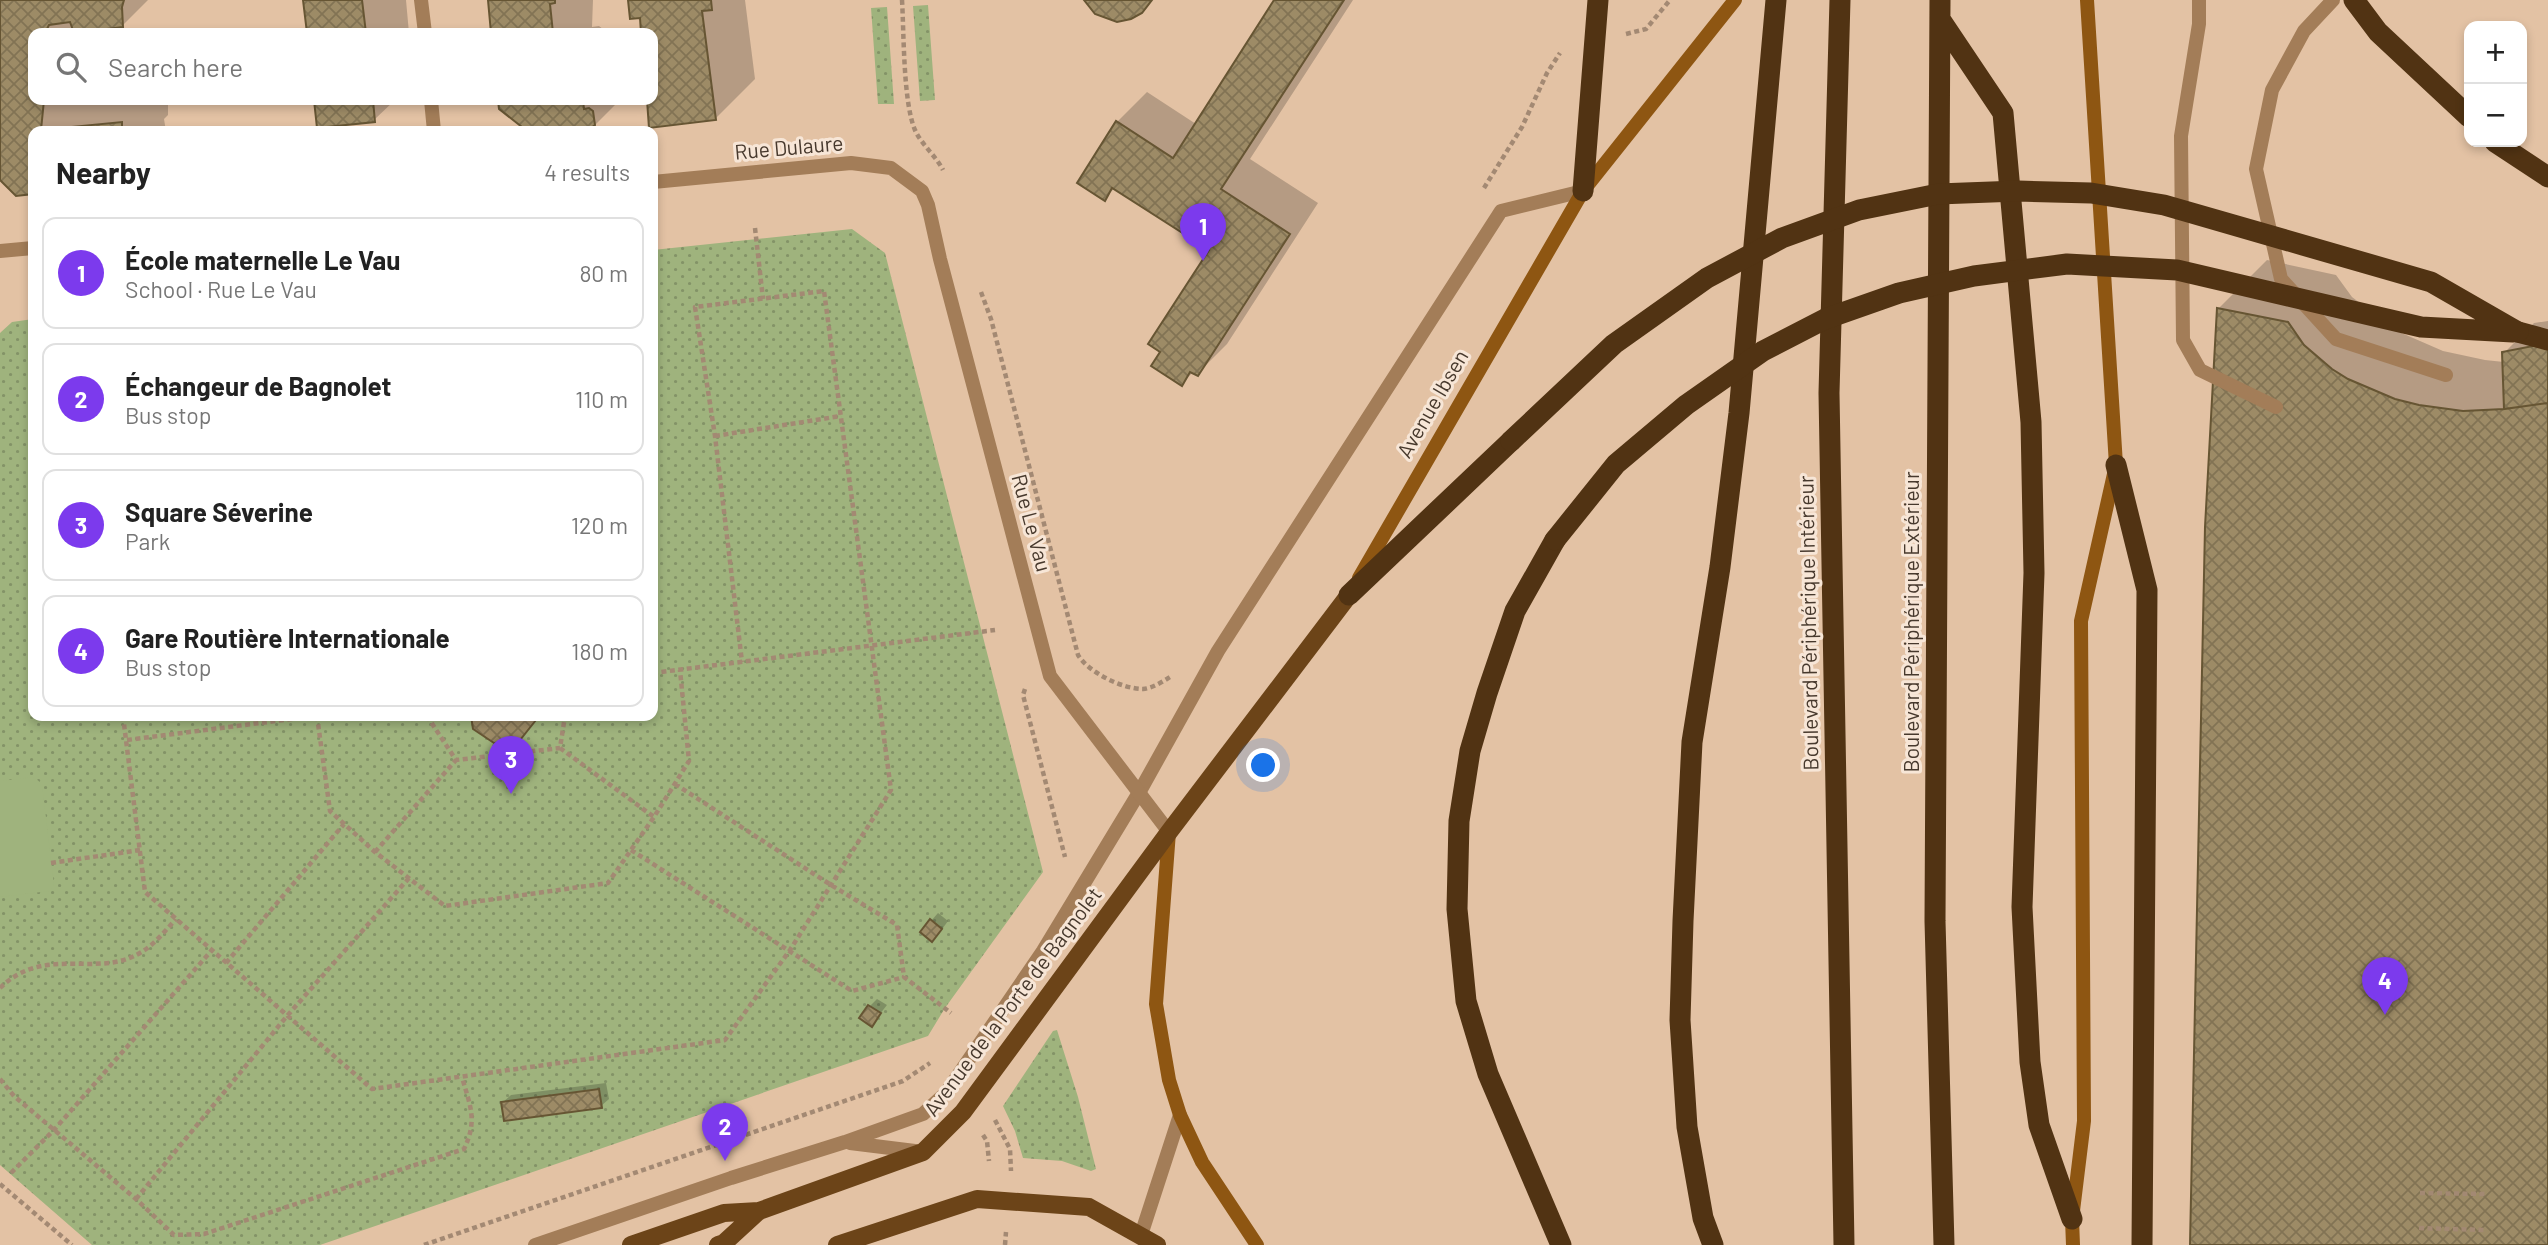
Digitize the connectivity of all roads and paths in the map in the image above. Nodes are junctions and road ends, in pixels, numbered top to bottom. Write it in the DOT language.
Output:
graph roads {
  1 [pos="421,0"];
  2 [pos="902,0"];
  3 [pos="1598,0"];
  4 [pos="1670,0"];
  5 [pos="1735,0"];
  6 [pos="1776,0"];
  7 [pos="1840,0"];
  8 [pos="2087,0"];
  9 [pos="2199,0"];
  10 [pos="2333,0"];
  11 [pos="2354,0"];
  12 [pos="1940,10"];
  13 [pos="424,28"];
  14 [pos="1646,29"];
  15 [pos="909,102"];
  16 [pos="431,105"];
  17 [pos="2464,112"];
  18 [pos="434,126"];
  19 [pos="2503,147"];
  20 [pos="2548,177"];
  21 [pos="658,182"];
  22 [pos="922,191"];
  23 [pos="1583,191"];
  24 [pos="755,228"];
  25 [pos="28,248"];
  26 [pos="0,251"];
  27 [pos="763,299"];
  28 [pos="2518,332"];
  29 [pos="2548,340"];
  30 [pos="2446,375"];
  31 [pos="2276,407"];
  32 [pos="841,416"];
  33 [pos="715,436"];
  34 [pos="2116,465"];
  35 [pos="1349,595"];
  36 [pos="995,630"];
  37 [pos="870,646"];
  38 [pos="742,662"];
  39 [pos="680,670"];
  40 [pos="658,672"];
  41 [pos="1034,682"];
  42 [pos="124,721"];
  43 [pos="272,721"];
  44 [pos="317,721"];
  45 [pos="430,721"];
  46 [pos="564,721"];
  47 [pos="255,723"];
  48 [pos="127,740"];
  49 [pos="560,748"];
  50 [pos="456,760"];
  51 [pos="675,784"];
  52 [pos="1140,791"];
  53 [pos="654,817"];
  54 [pos="345,824"];
  55 [pos="1169,832"];
  56 [pos="140,850"];
  57 [pos="631,850"];
  58 [pos="375,852"];
  59 [pos="51,863"];
  60 [pos="1065,863"];
  61 [pos="409,878"];
  62 [pos="831,885"];
  63 [pos="176,919"];
  64 [pos="212,950"];
  65 [pos="790,950"];
  66 [pos="226,963"];
  67 [pos="904,977"];
  68 [pos="0,988"];
  69 [pos="951,1013"];
  70 [pos="288,1016"];
  71 [pos="931,1062"];
  72 [pos="462,1077"];
  73 [pos="0,1079"];
  74 [pos="1180,1115"];
  75 [pos="992,1116"];
  76 [pos="54,1129"];
  77 [pos="982,1133"];
  78 [pos="845,1142"];
  79 [pos="923,1152"];
  80 [pos="989,1161"];
  81 [pos="1012,1164"];
  82 [pos="11,1173"];
  83 [pos="0,1184"];
  84 [pos="2420,1193"];
  85 [pos="2486,1195"];
  86 [pos="136,1199"];
  87 [pos="759,1211"];
  88 [pos="2072,1219"];
  89 [pos="2419,1228"];
  90 [pos="2485,1230"];
  91 [pos="1141,1235"];
  92 [pos="72,1245"];
  93 [pos="424,1245"];
  94 [pos="535,1245"];
  95 [pos="631,1245"];
  96 [pos="718,1245"];
  97 [pos="837,1245"];
  98 [pos="1157,1245"];
  99 [pos="1257,1245"];
  100 [pos="1562,1245"];
  101 [pos="1713,1245"];
  102 [pos="1844,1245"];
  103 [pos="1944,1245"];
  104 [pos="2073,1245"];
  105 [pos="2142,1245"];
  1 -- 13 [label="street"];
  2 -- 15 [label="path"];
  3 -- 23 [label="highway"];
  4 -- 14 [label="path"];
  5 -- 23 [label="main road, Avenue Ibsen"];
  6 -- 101 [label="highway"];
  7 -- 102 [label="highway, Boulevard Périphérique Intérieur"];
  8 -- 34 [label="main road"];
  9 -- 31 [label="street, bridge"];
  10 -- 30 [label="street, bridge"];
  11 -- 17 [label="highway"];
  12 -- 88 [label="highway"];
  12 -- 103 [label="highway, Boulevard Périphérique Extérieur"];
  16 -- 18 [label="street"];
  19 -- 20 [label="highway"];
  21 -- 22 [label="street, Rue Dulaure"];
  22 -- 52 [label="street, Rue Le Vau"];
  23 -- 35 [label="main road, Avenue Ibsen"];
  23 -- 52 [label="street"];
  24 -- 27 [label="path"];
  25 -- 26 [label="street"];
  27 -- 32 [label="path"];
  27 -- 33 [label="path"];
  28 -- 29 [label="highway"];
  28 -- 35 [label="highway, bridge"];
  28 -- 100 [label="highway, bridge"];
  32 -- 33 [label="path"];
  32 -- 37 [label="path"];
  33 -- 38 [label="path"];
  34 -- 88 [label="main road"];
  34 -- 105 [label="highway"];
  35 -- 55 [label="main road, Avenue Ibsen"];
  36 -- 37 [label="path"];
  37 -- 38 [label="path"];
  37 -- 62 [label="path"];
  38 -- 39 [label="path"];
  39 -- 40 [label="path"];
  39 -- 51 [label="path"];
  41 -- 60 [label="path, Avenue de la Porte de Bagnolet"];
  42 -- 48 [label="path"];
  43 -- 47 [label="path"];
  44 -- 54 [label="path"];
  45 -- 50 [label="path"];
  46 -- 49 [label="path"];
  47 -- 48 [label="path"];
  48 -- 56 [label="path"];
  49 -- 50 [label="path"];
  49 -- 53 [label="path"];
  50 -- 58 [label="path"];
  51 -- 53 [label="path"];
  51 -- 62 [label="path"];
  52 -- 55 [label="street, Rue Le Vau"];
  52 -- 78 [label="street"];
  53 -- 57 [label="path"];
  54 -- 58 [label="path"];
  54 -- 66 [label="path"];
  55 -- 74 [label="main road"];
  55 -- 79 [label="main road, Avenue de la Porte de Bagnolet"];
  56 -- 59 [label="path"];
  56 -- 63 [label="path"];
  57 -- 61 [label="path"];
  57 -- 65 [label="path"];
  58 -- 61 [label="path"];
  61 -- 70 [label="path"];
  62 -- 65 [label="path"];
  62 -- 67 [label="path"];
  63 -- 64 [label="path"];
  63 -- 68 [label="path"];
  64 -- 66 [label="path"];
  64 -- 76 [label="path"];
  65 -- 67 [label="path"];
  65 -- 72 [label="path"];
  66 -- 70 [label="path"];
  67 -- 69 [label="path"];
  70 -- 72 [label="path"];
  70 -- 86 [label="path"];
  71 -- 93 [label="path, Avenue de la Porte de Bagnolet"];
  72 -- 86 [label="path"];
  73 -- 76 [label="path"];
  74 -- 91 [label="street"];
  74 -- 99 [label="main road"];
  75 -- 81 [label="path"];
  76 -- 82 [label="path"];
  76 -- 86 [label="path"];
  77 -- 80 [label="path"];
  78 -- 79 [label="street"];
  78 -- 94 [label="street"];
  79 -- 87 [label="main road, Avenue de la Porte de Bagnolet"];
  83 -- 92 [label="path"];
  84 -- 85 [label="path"];
  87 -- 95 [label="main road, Avenue de la Porte de Bagnolet"];
  87 -- 96 [label="main road"];
  88 -- 104 [label="main road"];
  89 -- 90 [label="path"];
  91 -- 97 [label="main road"];
  91 -- 98 [label="main road"];
}
